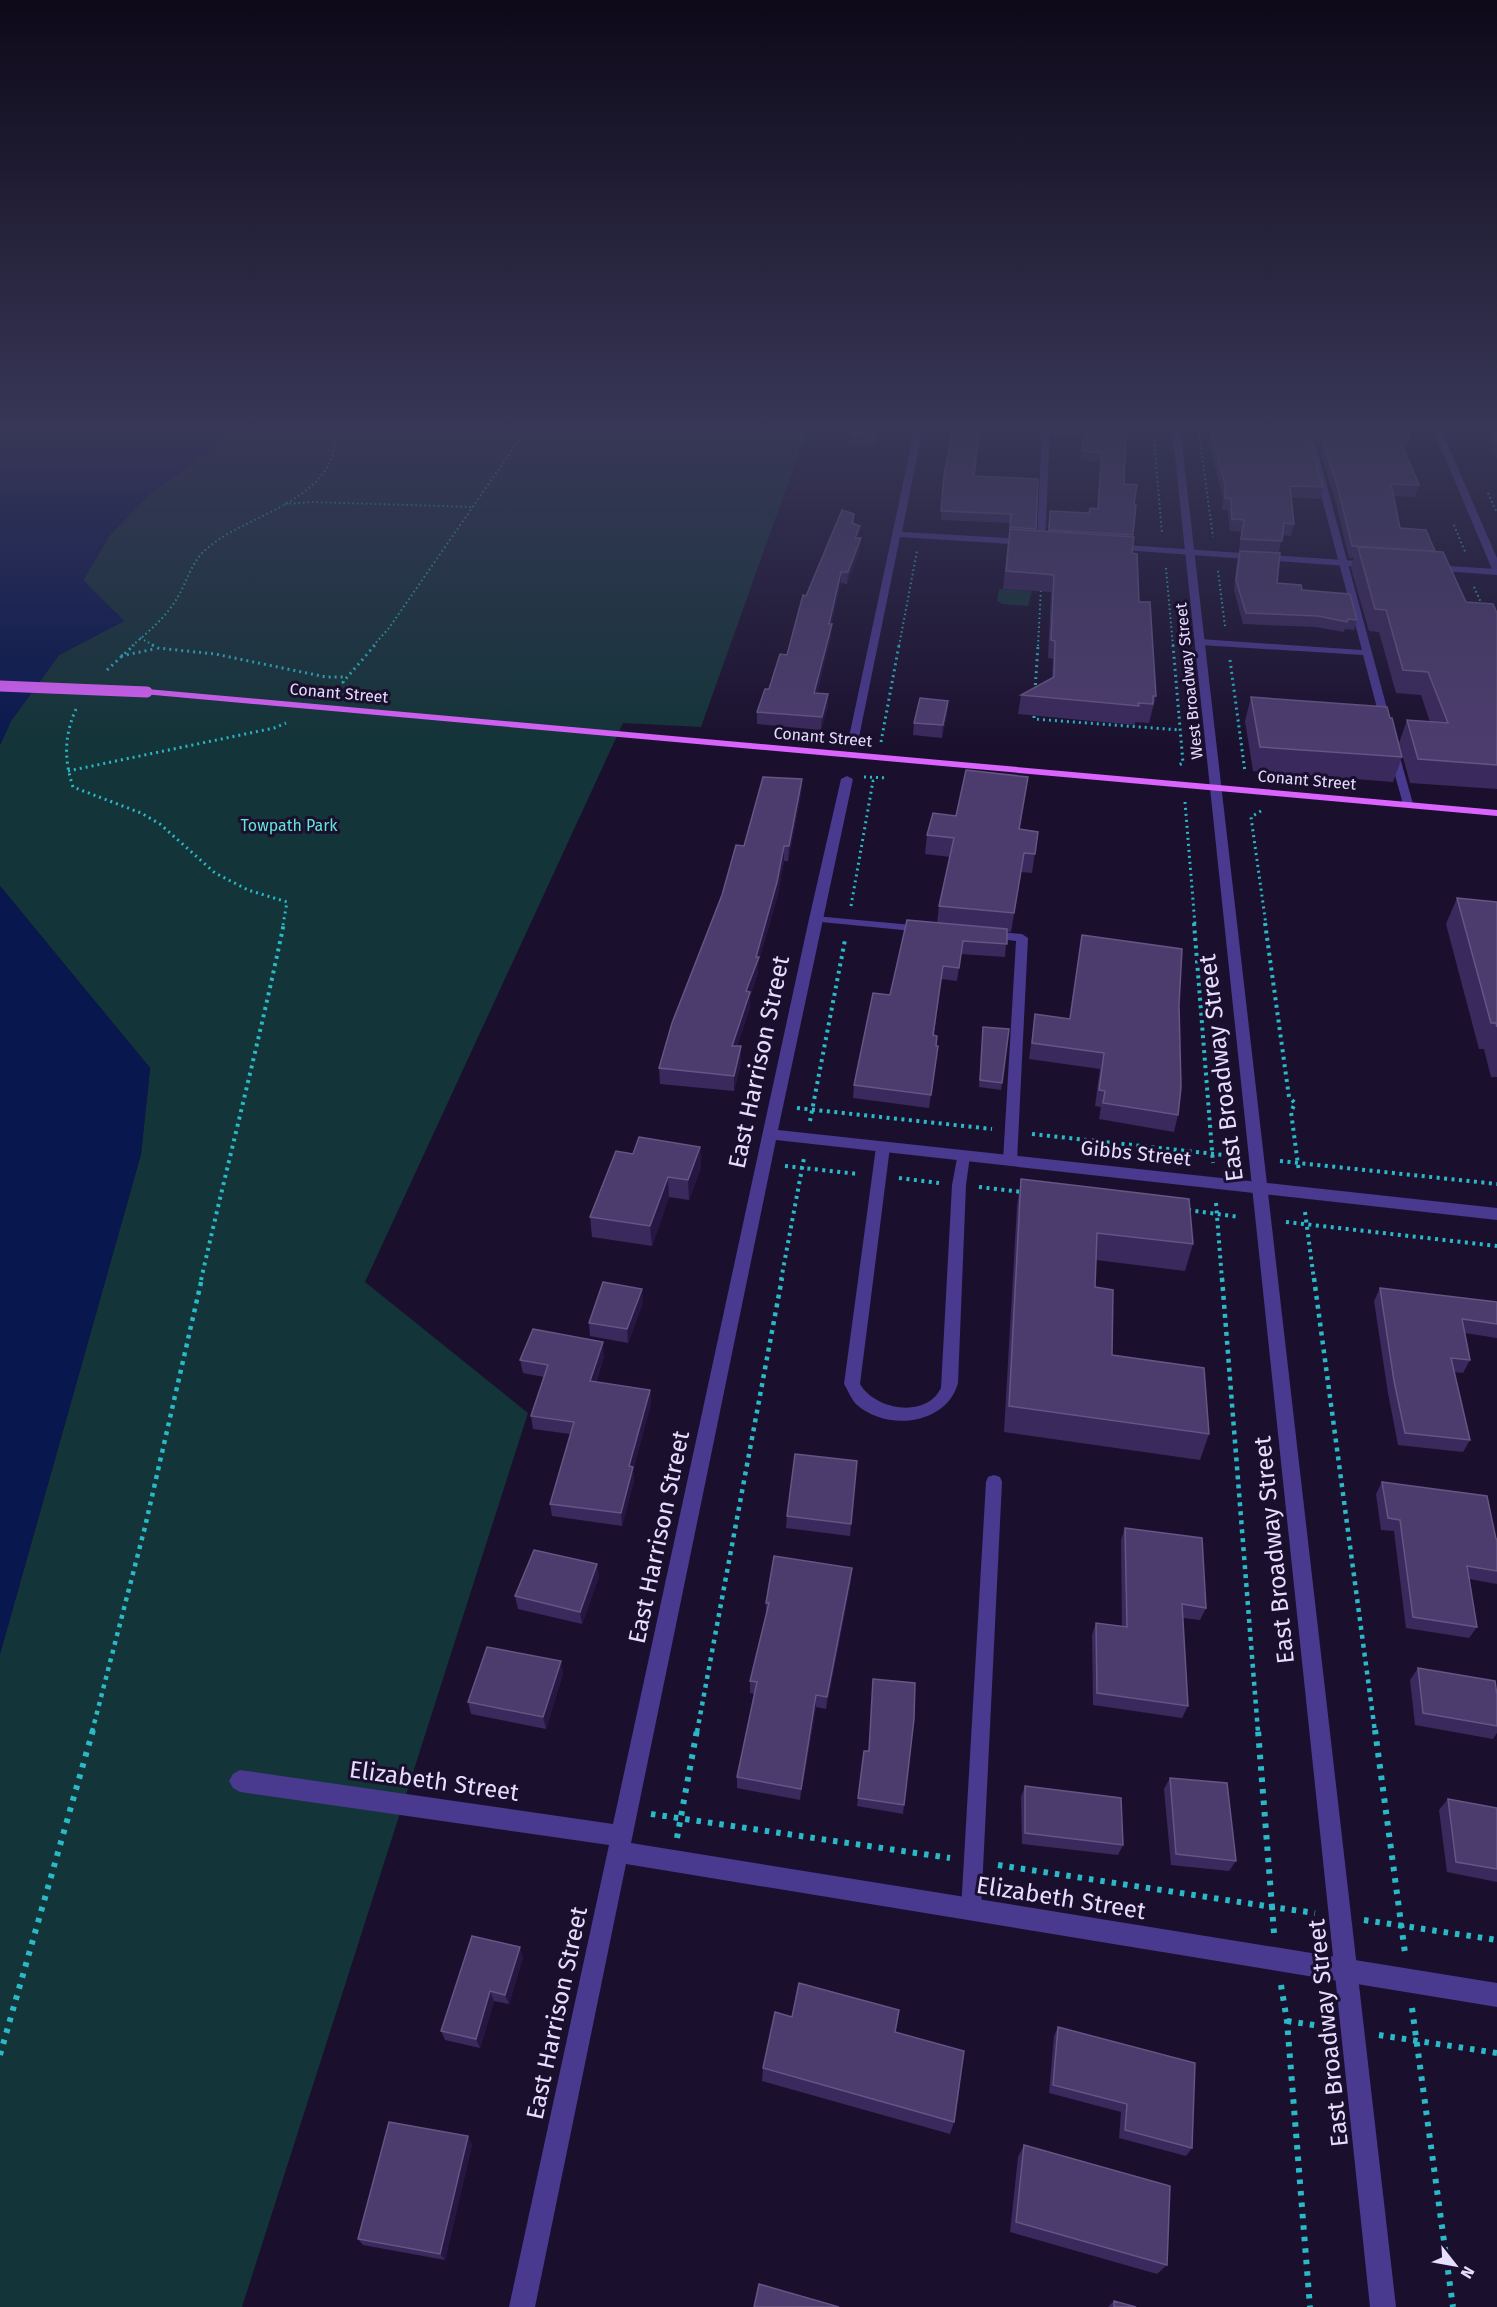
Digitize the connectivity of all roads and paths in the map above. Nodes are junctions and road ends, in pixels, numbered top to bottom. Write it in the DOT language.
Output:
graph roads {
  1 [pos="897,534"];
  2 [pos="227,535"];
  3 [pos="453,535"];
  4 [pos="912,535"];
  5 [pos="919,535"];
  6 [pos="1041,535"];
  7 [pos="1162,535"];
  8 [pos="1189,535"];
  9 [pos="1212,535"];
  10 [pos="1335,535"];
  11 [pos="1458,535"];
  12 [pos="1482,535"];
  13 [pos="1190,542"];
  14 [pos="1041,543"];
  15 [pos="1052,543"];
  16 [pos="1096,546"];
  17 [pos="1191,552"];
  18 [pos="1215,554"];
  19 [pos="1165,562"];
  20 [pos="1343,563"];
  21 [pos="1389,566"];
  22 [pos="1424,568"];
  23 [pos="1497,570"];
  24 [pos="1471,571"];
  25 [pos="1041,578"];
  26 [pos="1485,612"];
  27 [pos="140,638"];
  28 [pos="1200,642"];
  29 [pos="1227,644"];
  30 [pos="158,648"];
  31 [pos="1367,653"];
  32 [pos="120,656"];
  33 [pos="347,677"];
  34 [pos="100,678"];
  35 [pos="0,686"];
  36 [pos="360,693"];
  37 [pos="1035,696"];
  38 [pos="78,705"];
  39 [pos="1035,707"];
  40 [pos="289,722"];
  41 [pos="1180,730"];
  42 [pos="854,737"];
  43 [pos="885,744"];
  44 [pos="1174,766"];
  45 [pos="67,771"];
  46 [pos="1245,772"];
  47 [pos="847,779"];
  48 [pos="877,779"];
  49 [pos="1215,789"];
  50 [pos="1249,791"];
  51 [pos="1408,804"];
  52 [pos="1185,805"];
  53 [pos="1497,813"];
  54 [pos="815,919"];
  55 [pos="848,922"];
  56 [pos="941,930"];
  57 [pos="976,933"];
  58 [pos="776,1107"];
  59 [pos="813,1110"];
  60 [pos="1011,1132"];
  61 [pos="770,1134"];
  62 [pos="807,1138"];
  63 [pos="883,1147"];
  64 [pos="1213,1154"];
  65 [pos="963,1156"];
  66 [pos="1257,1158"];
  67 [pos="1010,1161"];
  68 [pos="1298,1163"];
  69 [pos="764,1164"];
  70 [pos="802,1168"];
  71 [pos="877,1176"];
  72 [pos="1214,1183"];
  73 [pos="1497,1184"];
  74 [pos="959,1185"];
  75 [pos="1260,1188"];
  76 [pos="1302,1192"];
  77 [pos="1030,1193"];
  78 [pos="1182,1210"];
  79 [pos="1218,1214"];
  80 [pos="1497,1214"];
  81 [pos="1263,1220"];
  82 [pos="1307,1225"];
  83 [pos="1497,1246"];
  84 [pos="994,1482"];
  85 [pos="240,1780"];
  86 [pos="627,1810"];
  87 [pos="681,1818"];
  88 [pos="619,1844"];
  89 [pos="674,1862"];
  90 [pos="973,1862"];
  91 [pos="1272,1907"];
  92 [pos="971,1910"];
  93 [pos="1401,1926"];
  94 [pos="1497,1940"];
  95 [pos="1276,1960"];
  96 [pos="1347,1972"];
  97 [pos="1409,1982"];
  98 [pos="1497,1995"];
  99 [pos="1287,2021"];
  100 [pos="1353,2031"];
  101 [pos="1416,2041"];
  102 [pos="1497,2053"];
  103 [pos="0,2055"];
  104 [pos="522,2307"];
  105 [pos="1310,2307"];
  106 [pos="1383,2307"];
  107 [pos="1453,2307"];
  1 -- 42 [label="street"];
  2 -- 27 [label="path"];
  3 -- 33 [label="path"];
  4 -- 5 [label="street"];
  5 -- 14 [label="street"];
  5 -- 43 [label="path"];
  6 -- 14 [label="lane"];
  7 -- 13 [label="path"];
  8 -- 13 [label="street, West Broadway Street"];
  9 -- 18 [label="path"];
  10 -- 20 [label="lane"];
  11 -- 24 [label="path"];
  12 -- 23 [label="street"];
  13 -- 17 [label="street, West Broadway Street"];
  14 -- 15 [label="street"];
  16 -- 17 [label="street"];
  17 -- 18 [label="street"];
  17 -- 28 [label="street, West Broadway Street"];
  18 -- 20 [label="street"];
  18 -- 29 [label="path"];
  19 -- 41 [label="path"];
  20 -- 21 [label="street"];
  20 -- 31 [label="lane"];
  22 -- 24 [label="street"];
  23 -- 24 [label="street"];
  24 -- 26 [label="path"];
  25 -- 37 [label="path"];
  27 -- 30 [label="path"];
  27 -- 32 [label="path"];
  28 -- 29 [label="lane"];
  28 -- 49 [label="street, West Broadway Street"];
  29 -- 31 [label="lane"];
  29 -- 46 [label="path"];
  30 -- 32 [label="path"];
  30 -- 33 [label="path"];
  31 -- 51 [label="lane"];
  32 -- 34 [label="path"];
  33 -- 36 [label="path"];
  35 -- 49 [label="main road, Conant Street, bridge"];
  38 -- 45 [label="path"];
  39 -- 41 [label="path"];
  40 -- 45 [label="path"];
  41 -- 44 [label="path"];
  45 -- 103 [label="path"];
  47 -- 54 [label="street, East Harrison Street"];
  48 -- 55 [label="path"];
  49 -- 50 [label="main road, Conant Street"];
  49 -- 66 [label="street, East Broadway Street"];
  50 -- 51 [label="main road, Conant Street"];
  50 -- 68 [label="path"];
  51 -- 53 [label="main road, Conant Street"];
  52 -- 64 [label="path"];
  54 -- 55 [label="lane"];
  54 -- 58 [label="street, East Harrison Street"];
  55 -- 56 [label="lane"];
  55 -- 59 [label="path"];
  57 -- 60 [label="lane"];
  58 -- 59 [label="path"];
  58 -- 61 [label="street, East Harrison Street"];
  59 -- 60 [label="path"];
  59 -- 62 [label="path"];
  60 -- 64 [label="path"];
  60 -- 67 [label="lane"];
  61 -- 62 [label="street, Gibbs Street"];
  61 -- 69 [label="street, East Harrison Street"];
  62 -- 63 [label="street, Gibbs Street"];
  62 -- 70 [label="path"];
  63 -- 65 [label="street, Gibbs Street"];
  63 -- 71 [label="lane"];
  64 -- 66 [label="path"];
  64 -- 72 [label="path"];
  65 -- 67 [label="street, Gibbs Street"];
  65 -- 74 [label="lane"];
  66 -- 68 [label="path"];
  66 -- 75 [label="street, East Broadway Street"];
  67 -- 72 [label="street, Gibbs Street"];
  68 -- 73 [label="path"];
  68 -- 76 [label="path"];
  69 -- 70 [label="path"];
  69 -- 86 [label="street, East Harrison Street"];
  70 -- 71 [label="path"];
  70 -- 87 [label="path"];
  71 -- 74 [label="path"];
  71 -- 74 [label="lane"];
  72 -- 75 [label="street, Gibbs Street"];
  72 -- 79 [label="path"];
  74 -- 77 [label="path"];
  75 -- 76 [label="street, Gibbs Street"];
  75 -- 81 [label="street, East Broadway Street"];
  76 -- 80 [label="street, Gibbs Street"];
  76 -- 82 [label="path"];
  78 -- 79 [label="path"];
  79 -- 81 [label="path"];
  79 -- 91 [label="path"];
  81 -- 82 [label="path"];
  81 -- 96 [label="street, East Broadway Street"];
  82 -- 83 [label="path"];
  82 -- 93 [label="path"];
  84 -- 90 [label="lane"];
  85 -- 88 [label="street, Elizabeth Street"];
  86 -- 87 [label="path"];
  86 -- 88 [label="street, East Harrison Street"];
  87 -- 89 [label="path"];
  87 -- 90 [label="path"];
  88 -- 89 [label="street, Elizabeth Street"];
  88 -- 104 [label="street, East Harrison Street"];
  89 -- 92 [label="street, Elizabeth Street"];
  90 -- 91 [label="path"];
  90 -- 92 [label="lane"];
  91 -- 95 [label="path"];
  92 -- 95 [label="street, Elizabeth Street"];
  93 -- 94 [label="path"];
  93 -- 97 [label="path"];
  95 -- 96 [label="street, Elizabeth Street"];
  95 -- 99 [label="path"];
  96 -- 97 [label="street, Elizabeth Street"];
  96 -- 100 [label="street, East Broadway Street"];
  97 -- 98 [label="street, Elizabeth Street"];
  97 -- 101 [label="path"];
  99 -- 100 [label="path"];
  99 -- 105 [label="path"];
  100 -- 101 [label="path"];
  100 -- 106 [label="street, East Broadway Street"];
  101 -- 102 [label="path"];
  101 -- 107 [label="path"];
}
